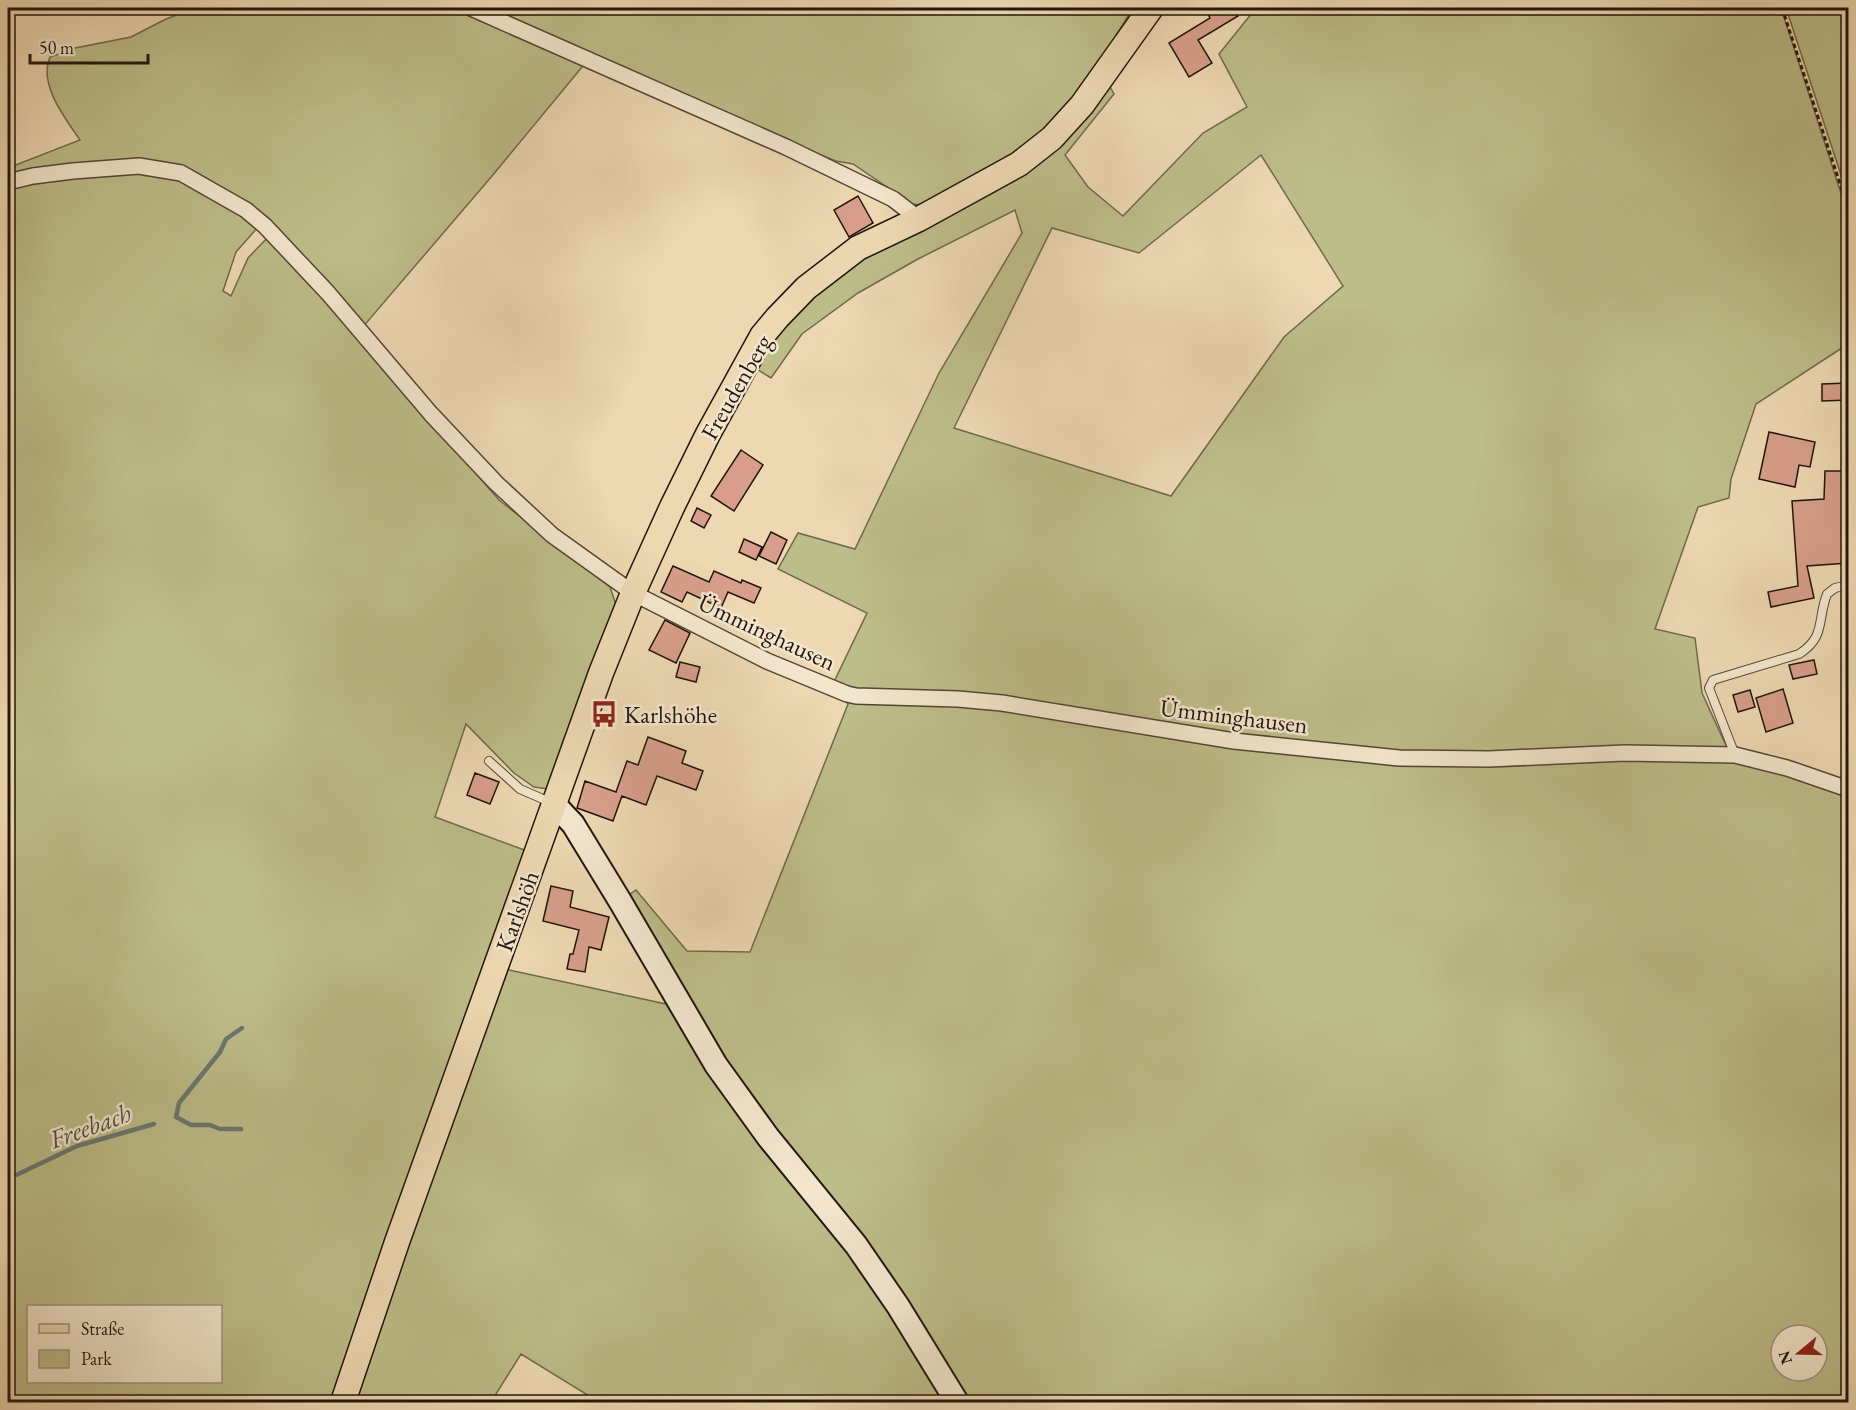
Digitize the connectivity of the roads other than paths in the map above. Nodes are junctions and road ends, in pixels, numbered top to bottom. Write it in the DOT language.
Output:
graph roads {
  1 [pos="471,8"];
  2 [pos="1151,8"];
  3 [pos="8,182"];
  4 [pos="919,219"];
  5 [pos="1848,585"];
  6 [pos="633,593"];
  7 [pos="1736,755"];
  8 [pos="489,761"];
  9 [pos="1848,789"];
  10 [pos="555,805"];
  11 [pos="343,1402"];
  12 [pos="957,1402"];
  1 -- 4 [label="street"];
  2 -- 4 [label="main road, Freudenberg"];
  3 -- 6 [label="street, Ümminghausen"];
  4 -- 6 [label="main road, Freudenberg"];
  5 -- 7 [label="lane"];
  6 -- 7 [label="street, Ümminghausen"];
  6 -- 10 [label="main road, Freudenberg"];
  7 -- 9 [label="street, Ümminghausen"];
  8 -- 10 [label="lane"];
  10 -- 11 [label="main road, Karlshöh"];
  10 -- 12 [label="main road"];
}
